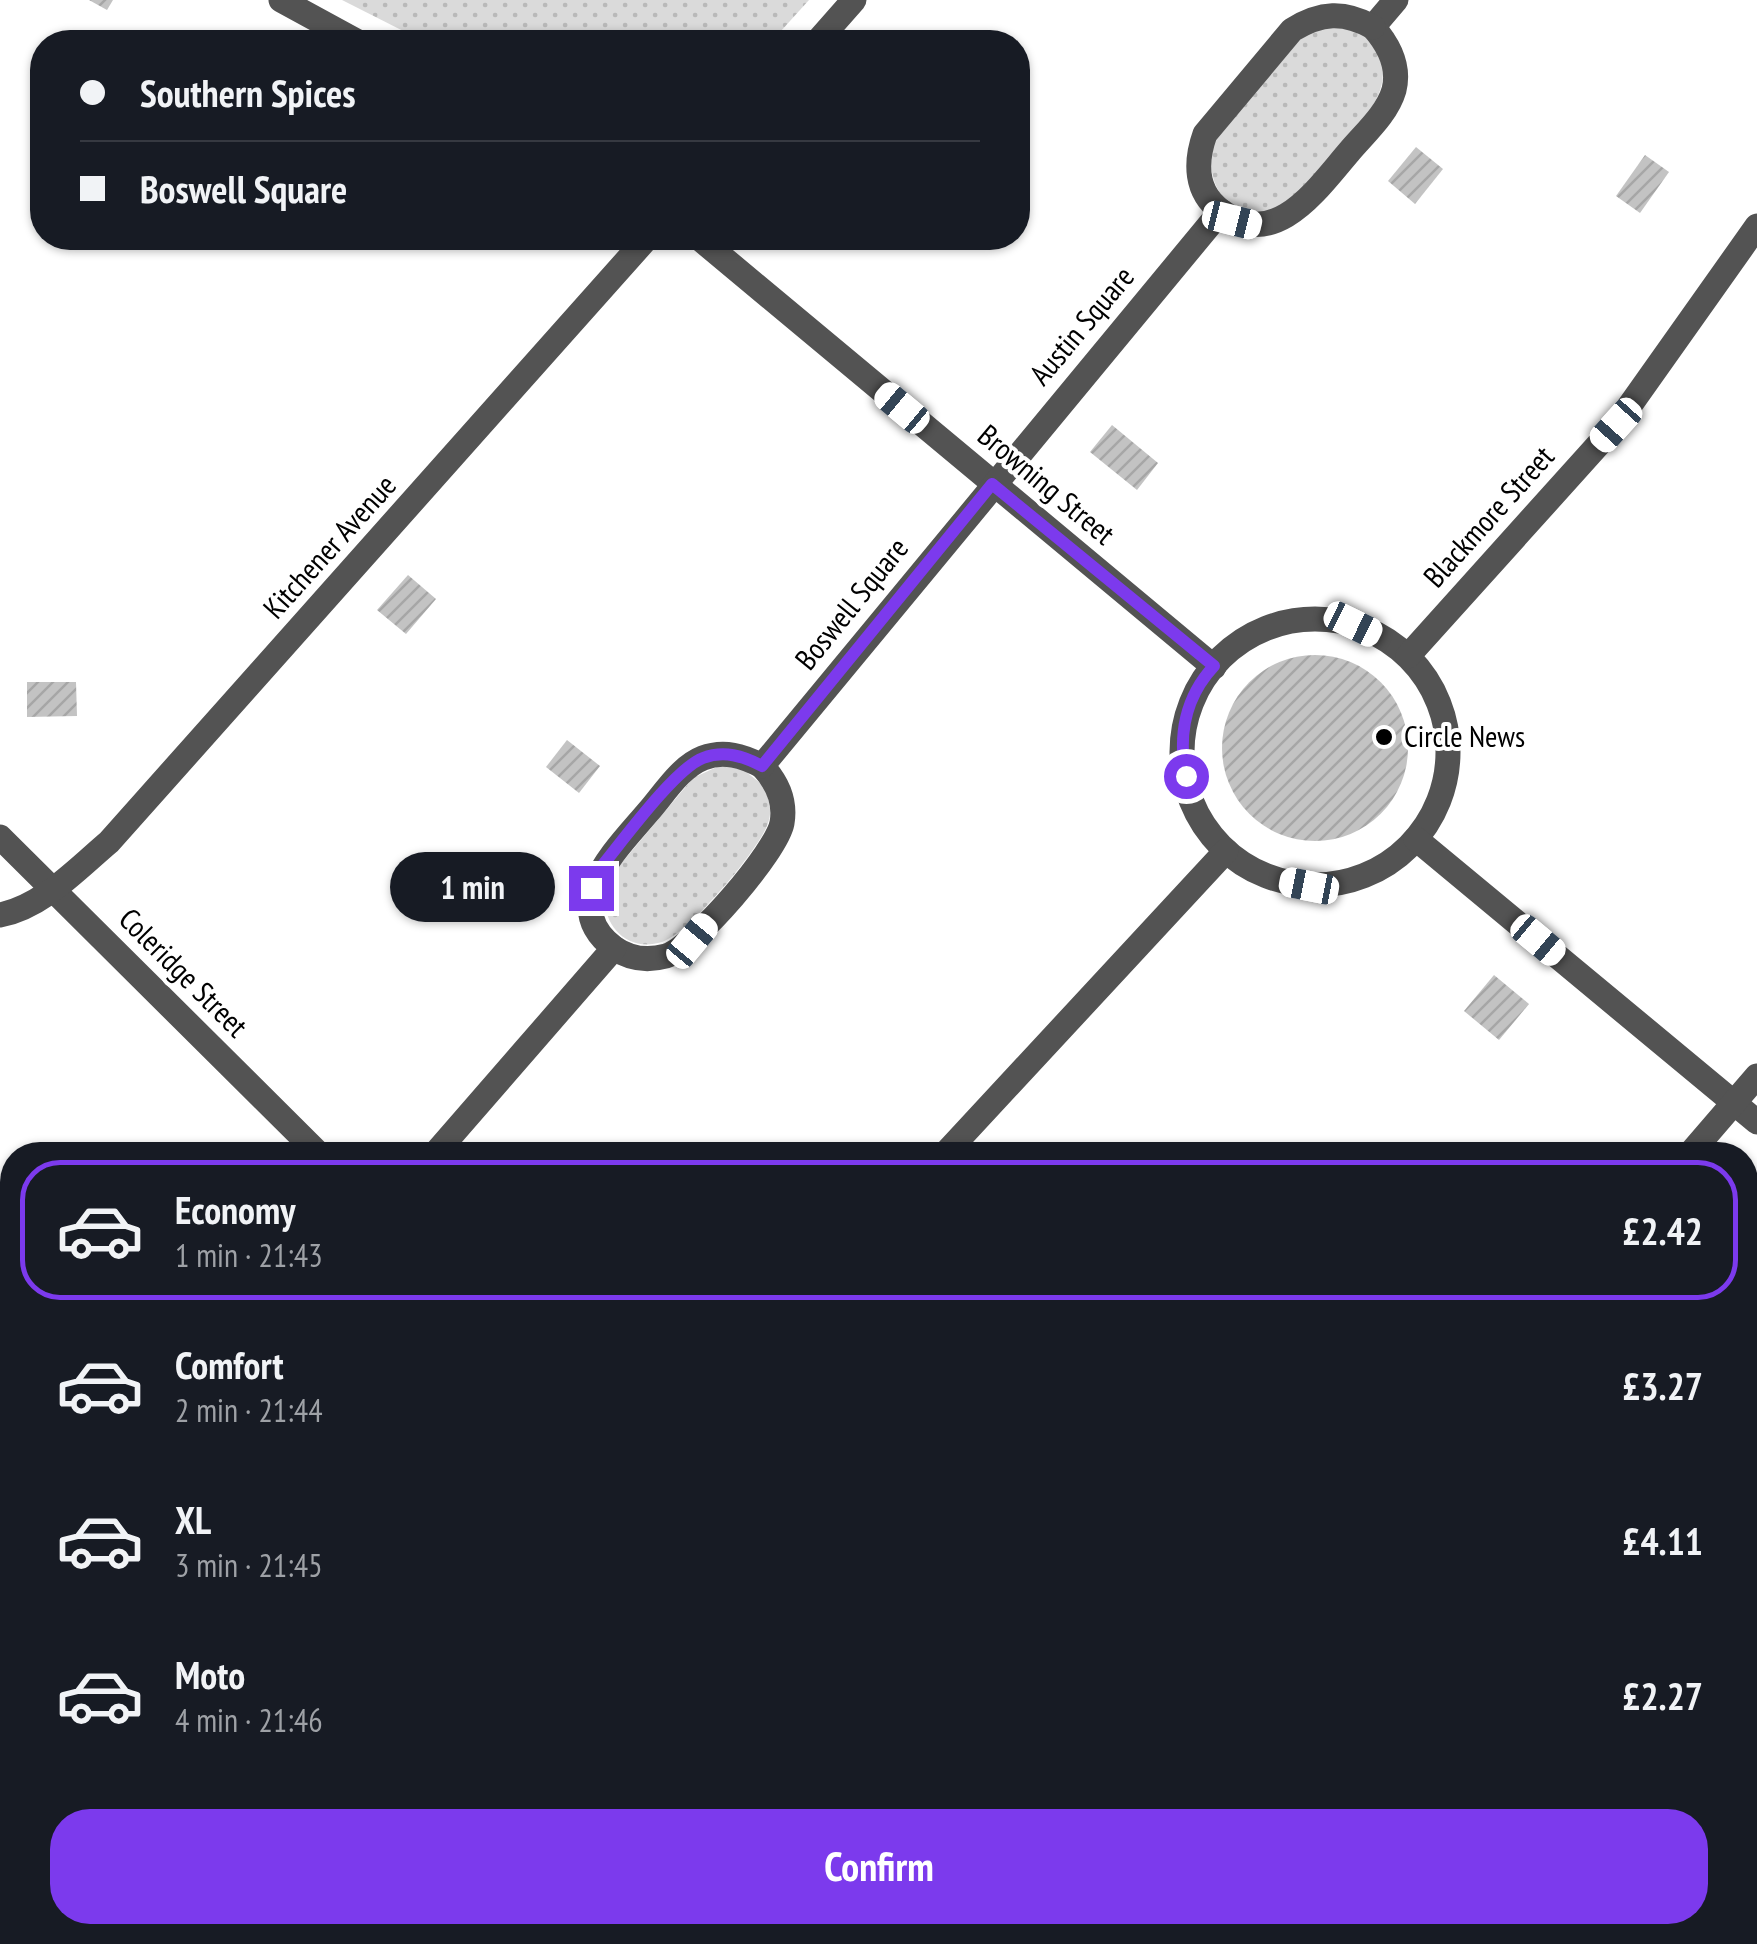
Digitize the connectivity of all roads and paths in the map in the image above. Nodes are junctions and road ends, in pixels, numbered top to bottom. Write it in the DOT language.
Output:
graph roads {
  1 [pos="280,0"];
  2 [pos="854,0"];
  3 [pos="1396,0"];
  4 [pos="1373,27"];
  5 [pos="336,30"];
  6 [pos="828,30"];
  7 [pos="1220,211"];
  8 [pos="1757,226"];
  9 [pos="636,250"];
  10 [pos="713,250"];
  11 [pos="992,484"];
  12 [pos="1408,656"];
  13 [pos="1214,666"];
  14 [pos="762,766"];
  15 [pos="0,837"];
  16 [pos="1416,839"];
  17 [pos="1226,851"];
  18 [pos="52,890"];
  19 [pos="0,915"];
  20 [pos="614,948"];
  21 [pos="1757,1076"];
  22 [pos="1734,1102"];
  23 [pos="1757,1122"];
  24 [pos="307,1142"];
  25 [pos="445,1142"];
  26 [pos="956,1142"];
  27 [pos="1700,1142"];
  1 -- 5 [label="street"];
  2 -- 6 [label="street"];
  3 -- 4 [label="street"];
  4 -- 7 [label="street"];
  4 -- 7 [label="street"];
  7 -- 11 [label="street, Austin Square"];
  8 -- 12 [label="street, Blackmore Street"];
  9 -- 18 [label="street, Kitchener Avenue"];
  10 -- 11 [label="street, Browning Street"];
  11 -- 13 [label="street, Browning Street"];
  11 -- 14 [label="street, Boswell Square"];
  12 -- 13 [label="street"];
  12 -- 16 [label="street"];
  13 -- 17 [label="street"];
  14 -- 20 [label="street"];
  14 -- 20 [label="street"];
  15 -- 18 [label="street, Coleridge Street"];
  16 -- 17 [label="street"];
  16 -- 22 [label="street"];
  17 -- 26 [label="street"];
  18 -- 19 [label="street, Kitchener Avenue"];
  18 -- 24 [label="street, Coleridge Street"];
  20 -- 25 [label="street"];
  21 -- 22 [label="street"];
  22 -- 23 [label="street"];
  22 -- 27 [label="street"];
}
